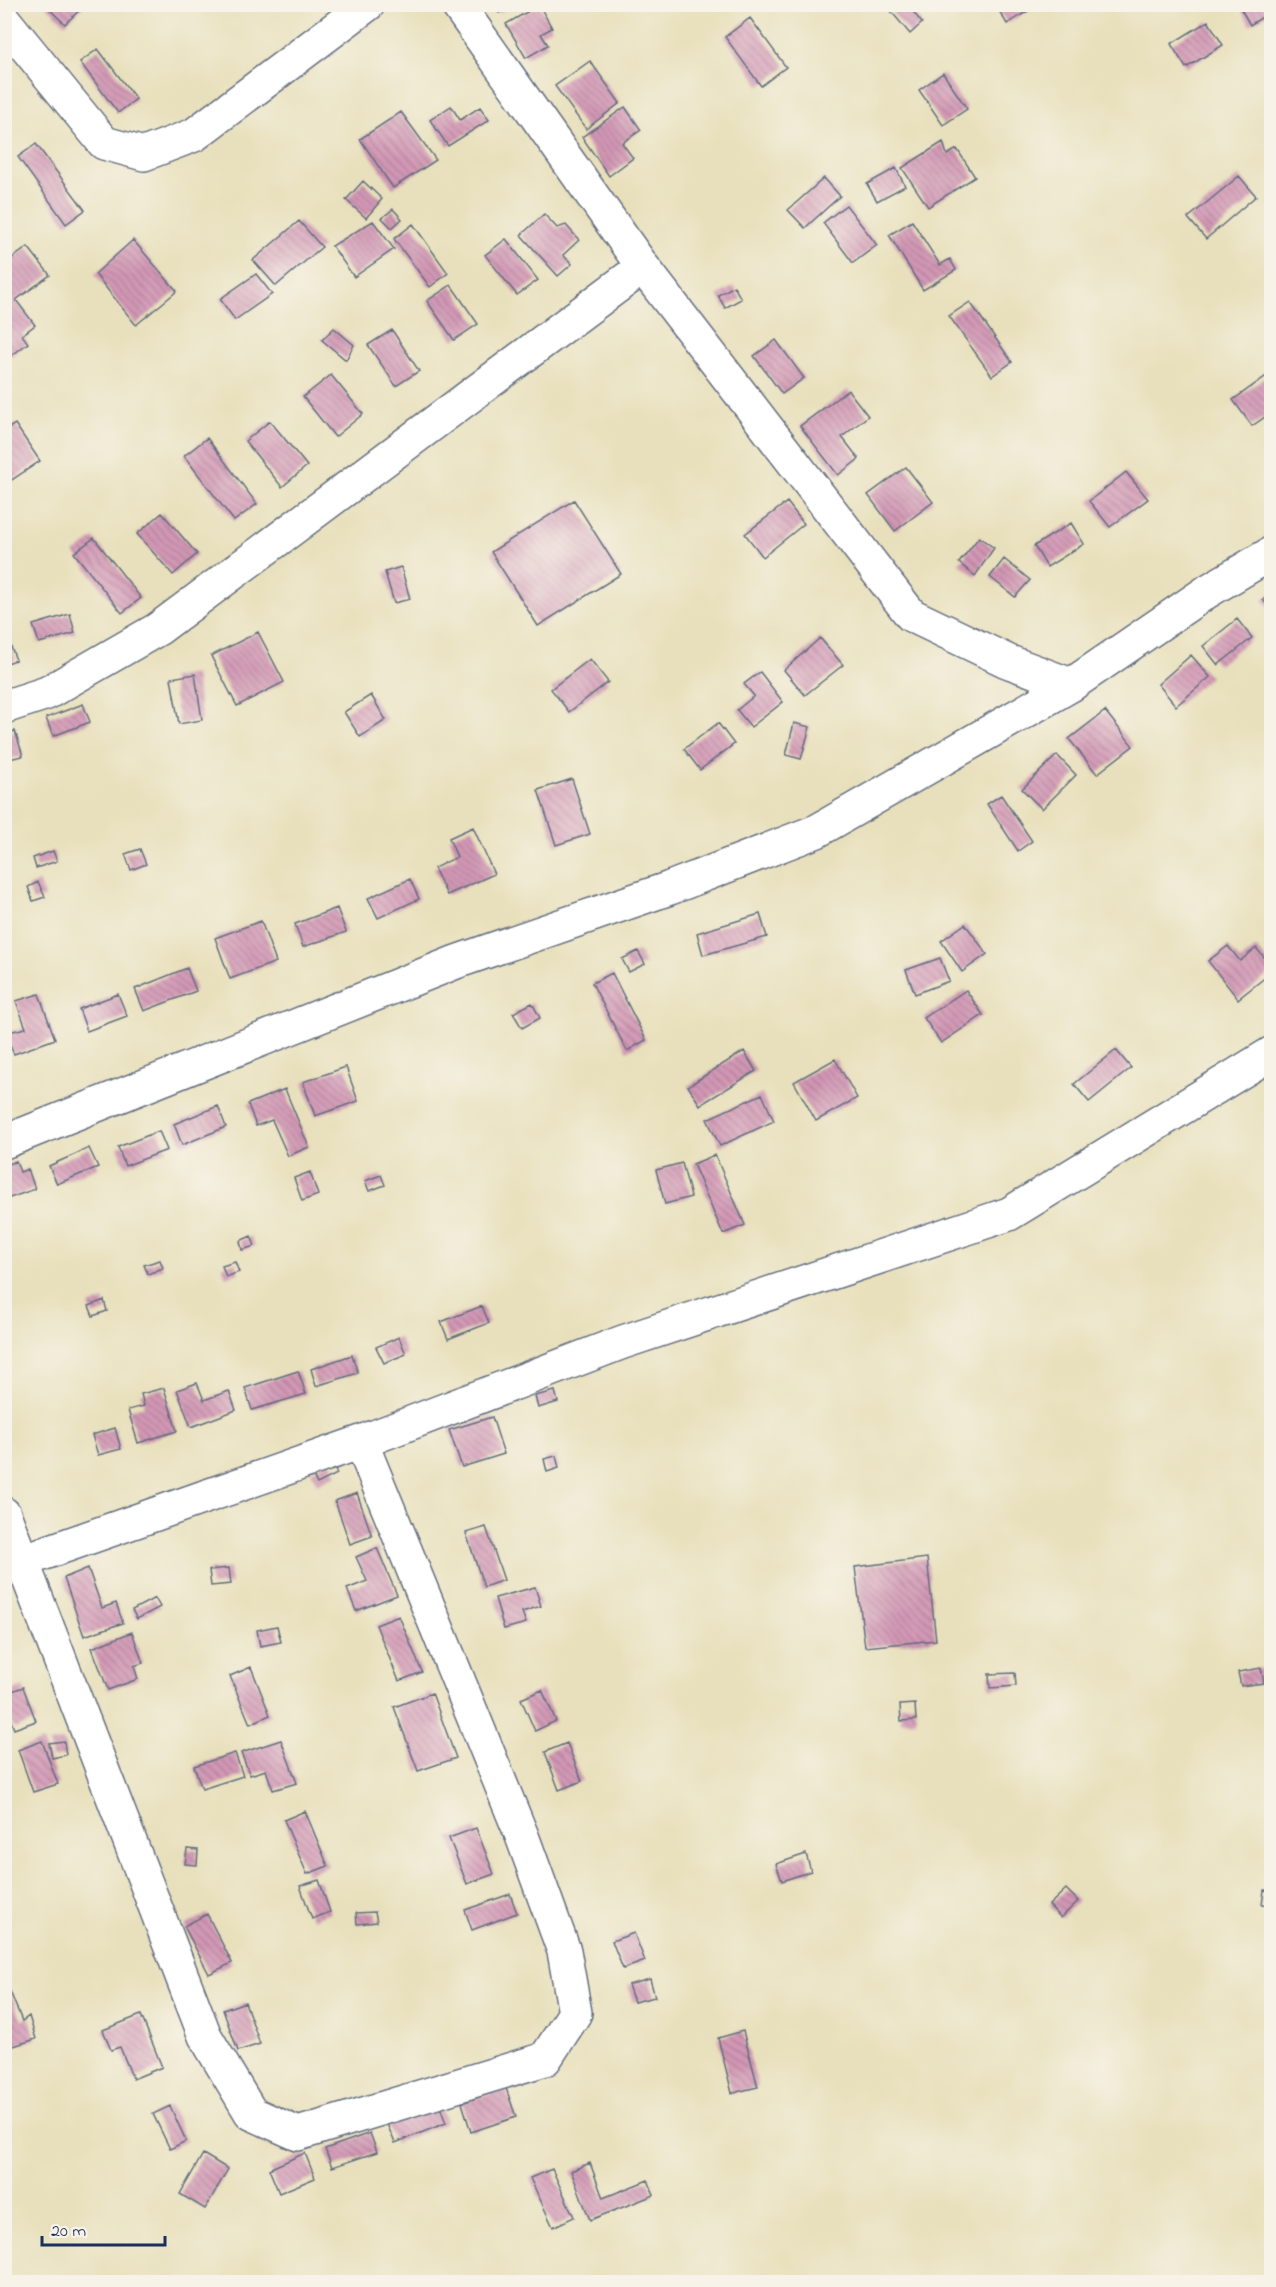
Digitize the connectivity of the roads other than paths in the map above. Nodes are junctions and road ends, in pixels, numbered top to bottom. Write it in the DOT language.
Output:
graph roads {
  1 [pos="368,4"];
  2 [pos="457,4"];
  3 [pos="4,20"];
  4 [pos="643,267"];
  5 [pos="1272,552"];
  6 [pos="1071,685"];
  7 [pos="4,707"];
  8 [pos="1272,1053"];
  9 [pos="4,1142"];
  10 [pos="361,1442"];
  11 [pos="4,1514"];
  12 [pos="22,1561"];
  1 -- 3 [label="street"];
  2 -- 4 [label="street"];
  4 -- 6 [label="street"];
  4 -- 7 [label="street"];
  5 -- 6 [label="street"];
  6 -- 9 [label="street"];
  8 -- 10 [label="street"];
  10 -- 12 [label="street"];
  10 -- 12 [label="street"];
  11 -- 12 [label="street"];
}
